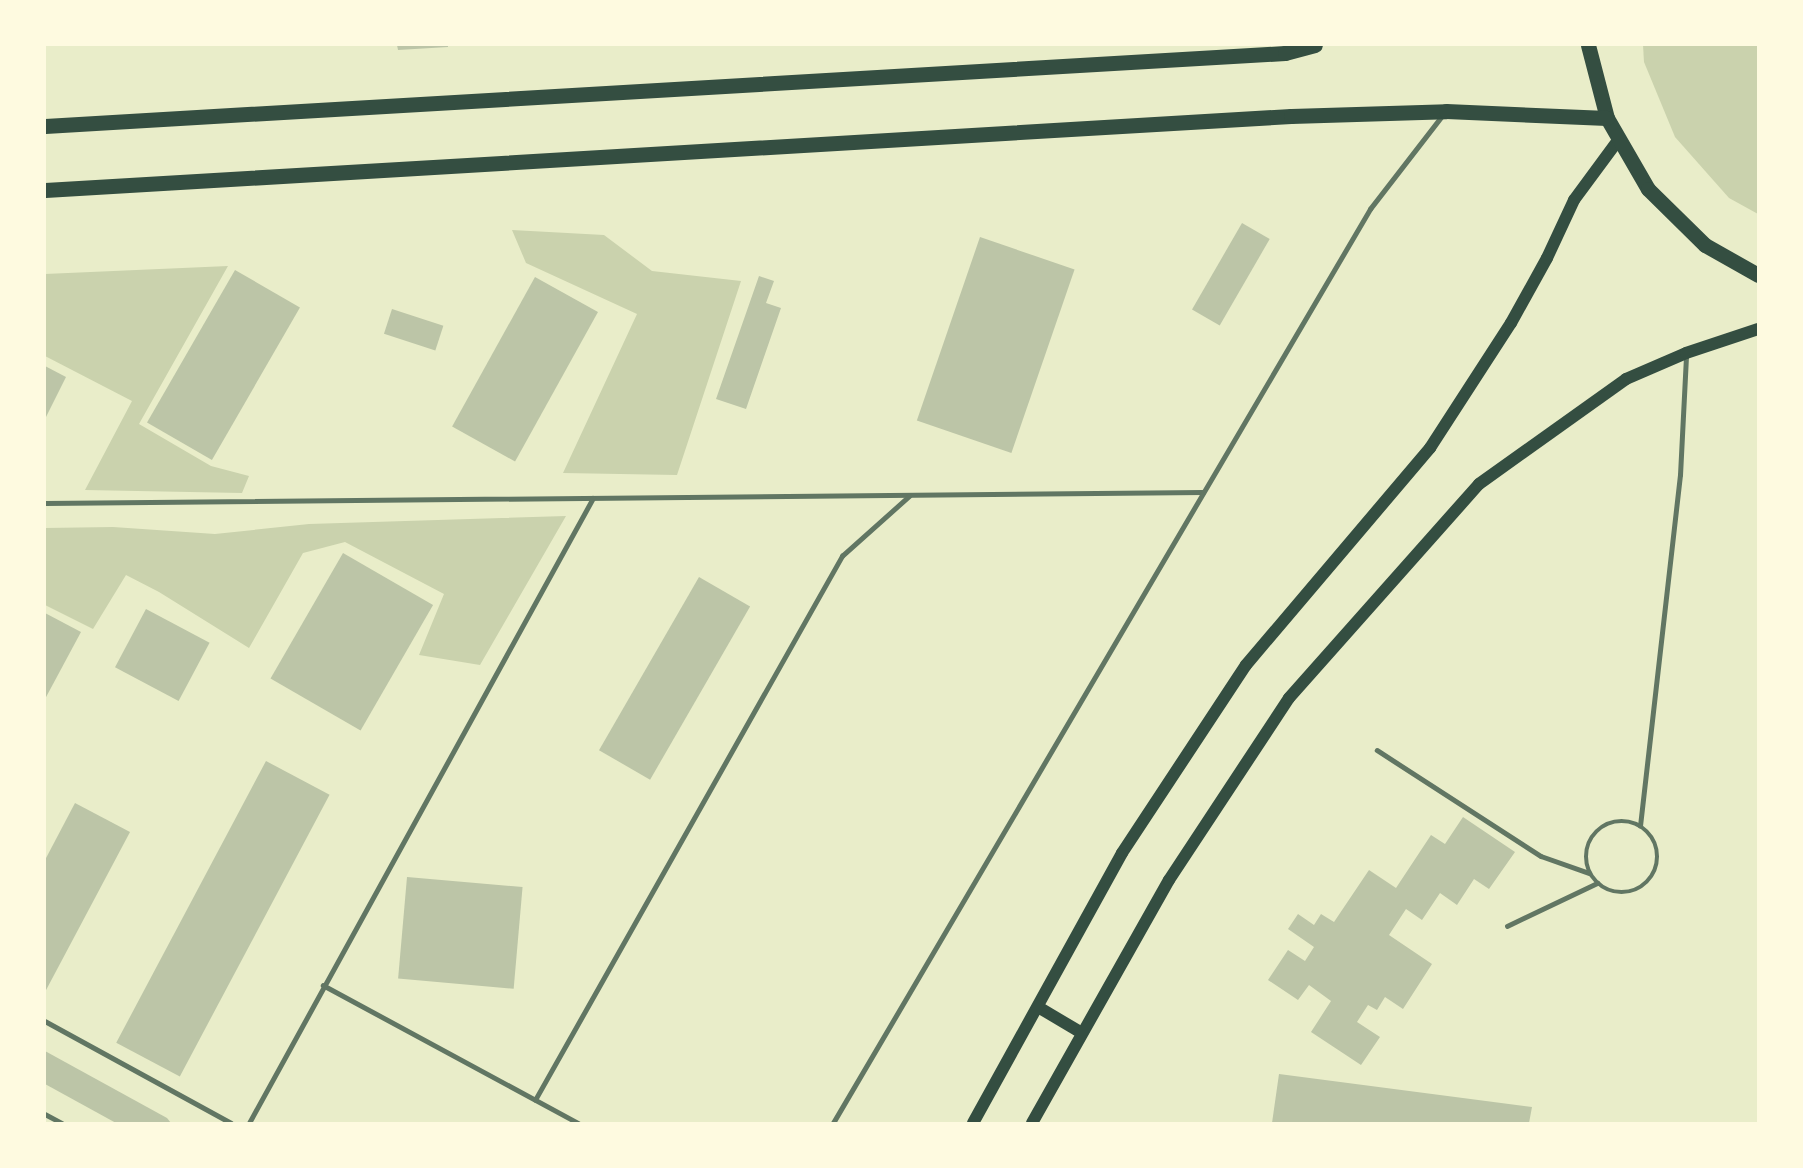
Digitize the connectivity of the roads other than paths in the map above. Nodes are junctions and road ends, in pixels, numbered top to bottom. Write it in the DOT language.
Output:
graph roads {
  1 [pos="1315,45"];
  2 [pos="1588,45"];
  3 [pos="1446,111"];
  4 [pos="1607,118"];
  5 [pos="45,126"];
  6 [pos="1619,138"];
  7 [pos="45,190"];
  8 [pos="1758,275"];
  9 [pos="1758,329"];
  10 [pos="1686,353"];
  11 [pos="1203,492"];
  12 [pos="909,495"];
  13 [pos="593,498"];
  14 [pos="45,503"];
  15 [pos="1377,750"];
  16 [pos="1640,826"];
  17 [pos="1589,873"];
  18 [pos="1597,883"];
  19 [pos="1506,926"];
  20 [pos="323,985"];
  21 [pos="1038,1006"];
  22 [pos="45,1021"];
  23 [pos="1082,1033"];
  24 [pos="535,1100"];
  25 [pos="45,1114"];
  26 [pos="62,1123"];
  27 [pos="231,1123"];
  28 [pos="249,1123"];
  29 [pos="578,1123"];
  30 [pos="833,1123"];
  31 [pos="973,1123"];
  32 [pos="1032,1123"];
  1 -- 5 [label="main road"];
  2 -- 4 [label="main road"];
  3 -- 4 [label="main road"];
  3 -- 7 [label="main road"];
  3 -- 11 [label="lane"];
  4 -- 6 [label="main road"];
  6 -- 8 [label="main road"];
  6 -- 21 [label="main road"];
  9 -- 10 [label="main road"];
  10 -- 16 [label="lane"];
  10 -- 23 [label="main road"];
  11 -- 12 [label="lane"];
  11 -- 30 [label="lane"];
  12 -- 13 [label="lane"];
  12 -- 24 [label="lane"];
  13 -- 14 [label="lane"];
  13 -- 20 [label="lane"];
  15 -- 17 [label="lane"];
  16 -- 17 [label="lane"];
  16 -- 18 [label="lane"];
  17 -- 18 [label="lane"];
  18 -- 19 [label="lane"];
  20 -- 24 [label="lane"];
  20 -- 28 [label="lane"];
  21 -- 23 [label="main road"];
  21 -- 31 [label="main road"];
  22 -- 27 [label="lane"];
  23 -- 32 [label="main road"];
  24 -- 29 [label="lane"];
  25 -- 26 [label="lane"];
}
